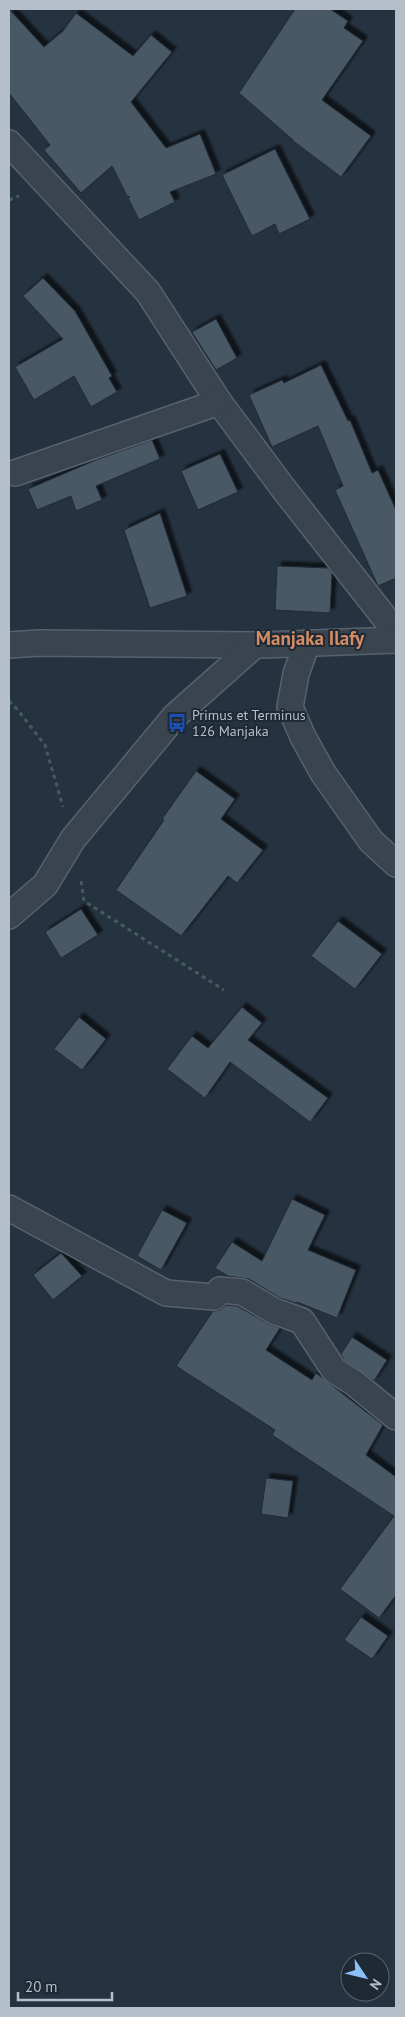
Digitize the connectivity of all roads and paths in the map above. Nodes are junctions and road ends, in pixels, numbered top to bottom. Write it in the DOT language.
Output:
graph roads {
  1 [pos="9,143"];
  2 [pos="219,402"];
  3 [pos="15,473"];
  4 [pos="396,632"];
  5 [pos="396,640"];
  6 [pos="307,643"];
  7 [pos="9,645"];
  8 [pos="255,645"];
  9 [pos="9,701"];
  10 [pos="73,839"];
  11 [pos="396,864"];
  12 [pos="9,916"];
  13 [pos="224,990"];
  14 [pos="9,1208"];
  15 [pos="396,1417"];
  1 -- 2 [label="street"];
  2 -- 3 [label="street"];
  2 -- 4 [label="street"];
  5 -- 6 [label="street"];
  6 -- 8 [label="street"];
  6 -- 11 [label="street"];
  7 -- 8 [label="street"];
  8 -- 10 [label="street"];
  9 -- 10 [label="path"];
  10 -- 12 [label="street"];
  10 -- 13 [label="path"];
  14 -- 15 [label="street"];
}
